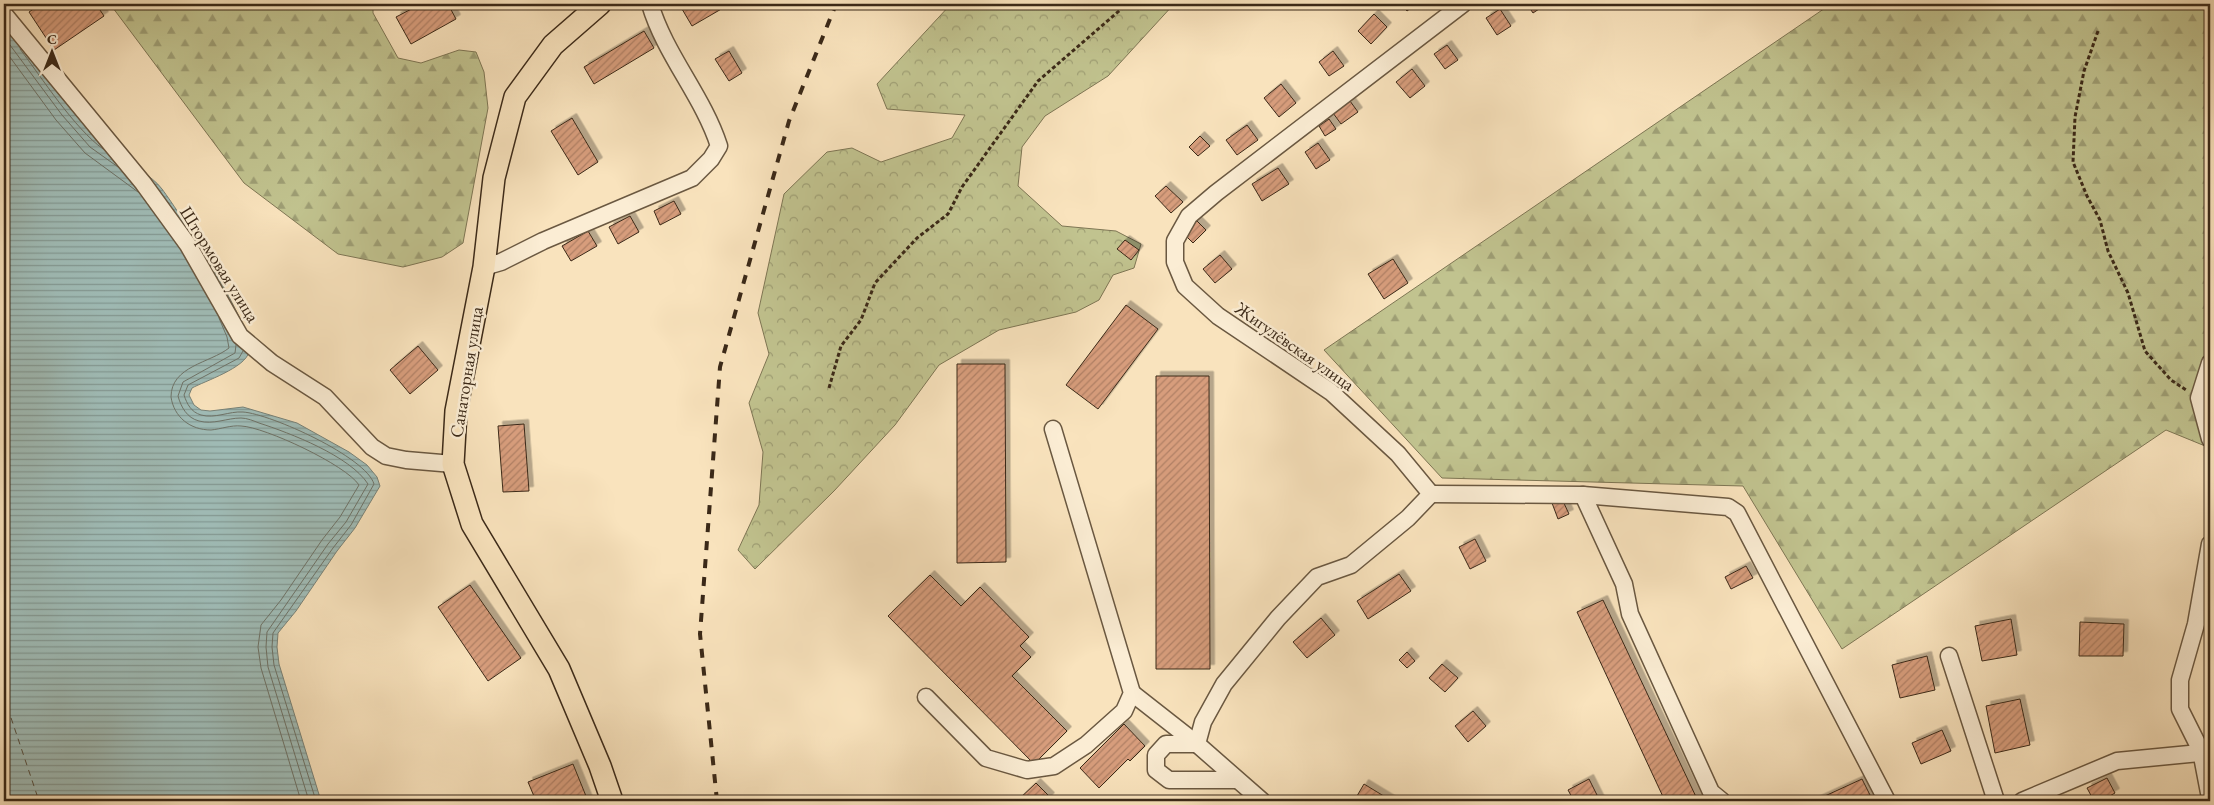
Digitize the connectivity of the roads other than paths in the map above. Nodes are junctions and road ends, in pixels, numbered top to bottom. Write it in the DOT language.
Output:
graph roads {
  1 [pos="600,4"];
  2 [pos="650,4"];
  3 [pos="1463,4"];
  4 [pos="4,14"];
  5 [pos="484,267"];
  6 [pos="2210,363"];
  7 [pos="1053,429"];
  8 [pos="2210,439"];
  9 [pos="453,464"];
  10 [pos="1431,494"];
  11 [pos="1583,496"];
  12 [pos="2210,544"];
  13 [pos="1948,656"];
  14 [pos="1132,693"];
  15 [pos="926,697"];
  16 [pos="1197,744"];
  17 [pos="2205,751"];
  18 [pos="1237,780"];
  19 [pos="2210,798"];
  20 [pos="612,801"];
  21 [pos="1262,801"];
  22 [pos="1722,801"];
  23 [pos="1887,801"];
  24 [pos="1996,801"];
  25 [pos="2022,801"];
  1 -- 5 [label="main road, Санаторная улица"];
  2 -- 5 [label="street"];
  3 -- 10 [label="street, Жигулёвская улица"];
  4 -- 9 [label="street, Штормовая улица"];
  5 -- 9 [label="main road, Санаторная улица"];
  6 -- 8 [label="street"];
  7 -- 14 [label="street"];
  9 -- 20 [label="main road, Санаторная улица"];
  10 -- 11 [label="street"];
  10 -- 16 [label="street"];
  11 -- 22 [label="street"];
  11 -- 23 [label="street"];
  12 -- 17 [label="street"];
  13 -- 24 [label="street"];
  14 -- 15 [label="street"];
  14 -- 16 [label="street"];
  16 -- 18 [label="street"];
  16 -- 18 [label="street"];
  17 -- 19 [label="street"];
  17 -- 25 [label="street"];
  18 -- 21 [label="street"];
}
